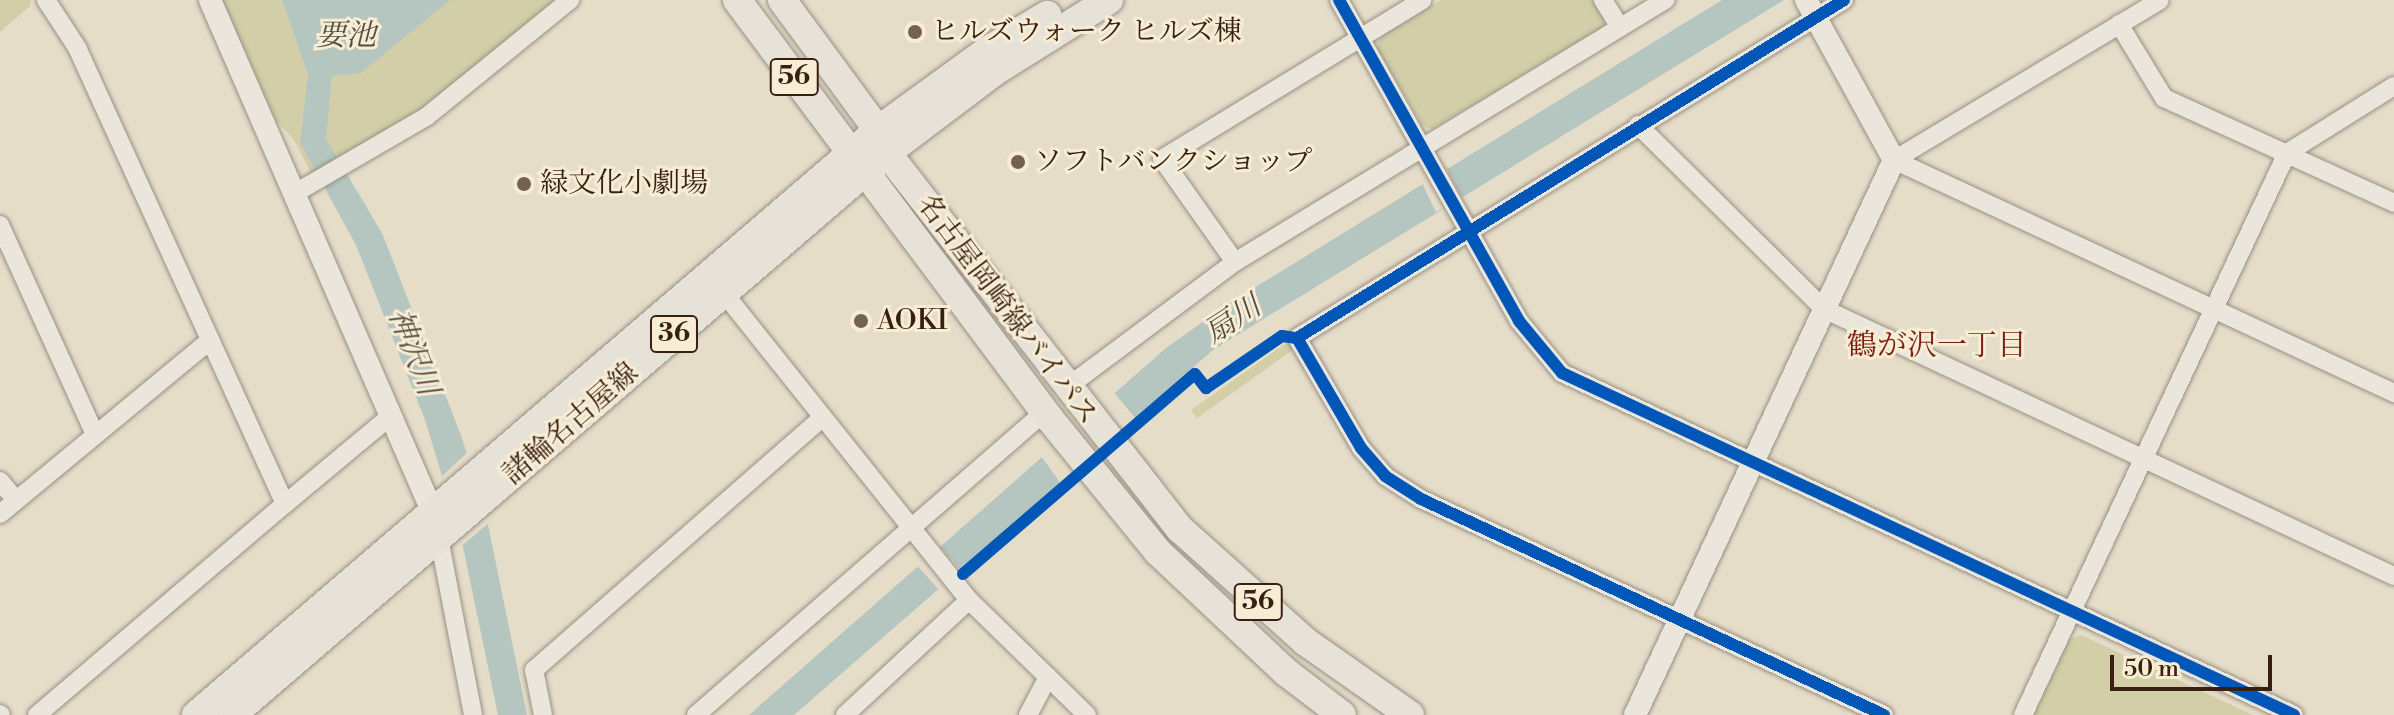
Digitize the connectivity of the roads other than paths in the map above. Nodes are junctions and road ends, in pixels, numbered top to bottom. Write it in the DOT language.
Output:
graph roads {
  1 [pos="46,0"];
  2 [pos="210,0"];
  3 [pos="570,0"];
  4 [pos="737,0"];
  5 [pos="782,0"];
  6 [pos="1072,0"];
  7 [pos="1109,0"];
  8 [pos="1339,0"];
  9 [pos="1422,0"];
  10 [pos="1603,0"];
  11 [pos="1665,0"];
  12 [pos="1844,0"];
  13 [pos="2160,0"];
  14 [pos="1810,9"];
  15 [pos="2119,24"];
  16 [pos="1620,27"];
  17 [pos="1360,37"];
  18 [pos="2394,86"];
  19 [pos="1638,125"];
  20 [pos="883,142"];
  21 [pos="1422,146"];
  22 [pos="2287,153"];
  23 [pos="1894,160"];
  24 [pos="858,162"];
  25 [pos="297,192"];
  26 [pos="2394,203"];
  27 [pos="0,225"];
  28 [pos="1468,228"];
  29 [pos="1235,262"];
  30 [pos="723,292"];
  31 [pos="1824,309"];
  32 [pos="2212,310"];
  33 [pos="210,340"];
  34 [pos="1069,392"];
  35 [pos="2394,393"];
  36 [pos="392,415"];
  37 [pos="1048,415"];
  38 [pos="822,418"];
  39 [pos="94,432"];
  40 [pos="2143,460"];
  41 [pos="1753,464"];
  42 [pos="0,481"];
  43 [pos="482,486"];
  44 [pos="16,500"];
  45 [pos="285,504"];
  46 [pos="0,514"];
  47 [pos="440,521"];
  48 [pos="911,530"];
  49 [pos="2394,576"];
  50 [pos="969,600"];
  51 [pos="2072,611"];
  52 [pos="1678,620"];
  53 [pos="1048,677"];
  54 [pos="37,715"];
  55 [pos="196,715"];
  56 [pos="232,715"];
  57 [pos="473,715"];
  58 [pos="543,715"];
  59 [pos="696,715"];
  60 [pos="845,715"];
  61 [pos="1028,715"];
  62 [pos="1087,715"];
  63 [pos="1342,715"];
  64 [pos="1410,715"];
  65 [pos="1635,715"];
  66 [pos="1884,715"];
  67 [pos="2023,715"];
  68 [pos="2294,715"];
  1 -- 33 [label="street"];
  2 -- 25 [label="street"];
  3 -- 25 [label="street"];
  4 -- 24 [label="main road, 名古屋岡崎線バイパス / 56"];
  5 -- 20 [label="main road, 名古屋岡崎線バイパス / 56"];
  6 -- 20 [label="main road, 諸輪名古屋線 / 36"];
  7 -- 20 [label="main road, 諸輪名古屋線 / 36"];
  8 -- 17 [label="street"];
  9 -- 17 [label="street"];
  10 -- 16 [label="street"];
  11 -- 16 [label="street"];
  12 -- 14 [label="street"];
  13 -- 15 [label="street"];
  14 -- 19 [label="street"];
  14 -- 23 [label="street"];
  15 -- 22 [label="street"];
  15 -- 23 [label="street"];
  16 -- 21 [label="street"];
  17 -- 21 [label="street"];
  17 -- 29 [label="street"];
  18 -- 22 [label="street"];
  19 -- 28 [label="street"];
  19 -- 31 [label="street"];
  20 -- 24 [label="main road, 諸輪名古屋線 / 36"];
  20 -- 34 [label="main road, 名古屋岡崎線バイパス / 56"];
  21 -- 28 [label="street"];
  21 -- 29 [label="street"];
  22 -- 26 [label="street"];
  22 -- 32 [label="street"];
  23 -- 31 [label="street"];
  23 -- 32 [label="street"];
  24 -- 30 [label="main road, 諸輪名古屋線 / 36"];
  24 -- 37 [label="main road, 名古屋岡崎線バイパス / 56"];
  24 -- 43 [label="main road, 諸輪名古屋線 / 36"];
  25 -- 36 [label="street"];
  27 -- 39 [label="street"];
  28 -- 41 [label="street"];
  28 -- 52 [label="street"];
  29 -- 34 [label="street"];
  30 -- 38 [label="street"];
  30 -- 43 [label="main road, 諸輪名古屋線 / 36"];
  31 -- 40 [label="street"];
  31 -- 41 [label="street"];
  32 -- 35 [label="street"];
  32 -- 40 [label="street"];
  33 -- 39 [label="street"];
  33 -- 45 [label="street"];
  34 -- 64 [label="main road, 名古屋岡崎線バイパス / 56"];
  36 -- 45 [label="street"];
  36 -- 47 [label="street"];
  37 -- 48 [label="street"];
  37 -- 63 [label="main road, 名古屋岡崎線バイパス / 56"];
  38 -- 48 [label="street"];
  38 -- 58 [label="street"];
  39 -- 44 [label="street"];
  40 -- 49 [label="street"];
  40 -- 51 [label="street"];
  41 -- 51 [label="street"];
  41 -- 52 [label="street"];
  42 -- 44 [label="street"];
  43 -- 47 [label="main road, 諸輪名古屋線 / 36"];
  44 -- 46 [label="street"];
  45 -- 54 [label="street"];
  47 -- 55 [label="main road, 諸輪名古屋線 / 36"];
  47 -- 56 [label="main road, 諸輪名古屋線 / 36"];
  47 -- 57 [label="street"];
  48 -- 50 [label="street"];
  48 -- 59 [label="street"];
  50 -- 53 [label="street"];
  50 -- 60 [label="street"];
  51 -- 67 [label="street"];
  51 -- 68 [label="street"];
  52 -- 65 [label="street"];
  52 -- 66 [label="street"];
  53 -- 61 [label="street"];
  53 -- 62 [label="street"];
}
